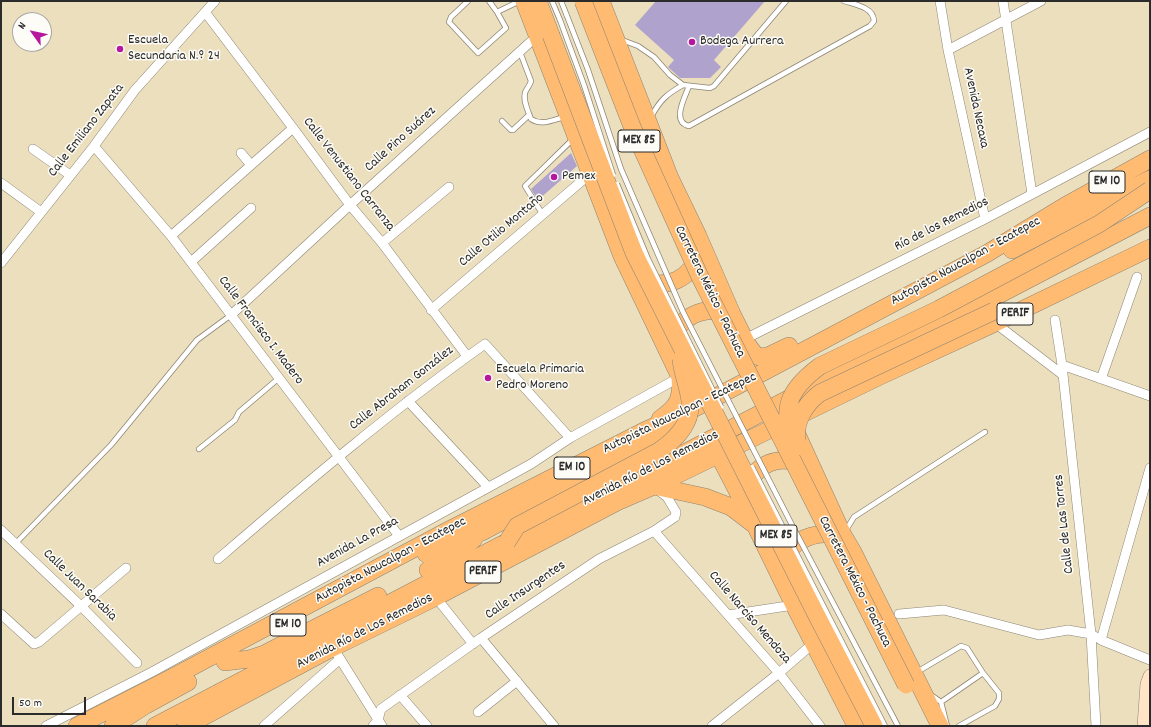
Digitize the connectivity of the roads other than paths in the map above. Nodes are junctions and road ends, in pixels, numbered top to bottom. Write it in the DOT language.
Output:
graph roads {
  1 [pos="215,1"];
  2 [pos="468,1"];
  3 [pos="489,1"];
  4 [pos="520,1"];
  5 [pos="524,1"];
  6 [pos="538,1"];
  7 [pos="552,1"];
  8 [pos="561,1"];
  9 [pos="583,1"];
  10 [pos="601,1"];
  11 [pos="786,1"];
  12 [pos="844,1"];
  13 [pos="940,1"];
  14 [pos="1003,1"];
  15 [pos="1041,1"];
  16 [pos="205,12"];
  17 [pos="497,12"];
  18 [pos="1006,19"];
  19 [pos="538,36"];
  20 [pos="615,38"];
  21 [pos="948,50"];
  22 [pos="520,52"];
  23 [pos="683,85"];
  24 [pos="689,86"];
  25 [pos="529,115"];
  26 [pos="568,115"];
  27 [pos="502,120"];
  28 [pos="648,122"];
  29 [pos="293,128"];
  30 [pos="1150,132"];
  31 [pos="576,136"];
  32 [pos="94,146"];
  33 [pos="33,149"];
  34 [pos="241,153"];
  35 [pos="1150,159"];
  36 [pos="251,165"];
  37 [pos="590,174"];
  38 [pos="70,175"];
  39 [pos="1150,179"];
  40 [pos="1,183"];
  41 [pos="450,187"];
  42 [pos="1150,190"];
  43 [pos="1032,194"];
  44 [pos="350,205"];
  45 [pos="1064,206"];
  46 [pos="251,208"];
  47 [pos="41,212"];
  48 [pos="543,215"];
  49 [pos="1150,216"];
  50 [pos="985,219"];
  51 [pos="171,236"];
  52 [pos="698,236"];
  53 [pos="382,243"];
  54 [pos="1148,249"];
  55 [pos="191,262"];
  56 [pos="1,263"];
  57 [pos="629,270"];
  58 [pos="1137,278"];
  59 [pos="432,310"];
  60 [pos="732,314"];
  61 [pos="230,315"];
  62 [pos="995,317"];
  63 [pos="1055,320"];
  64 [pos="745,339"];
  65 [pos="674,347"];
  66 [pos="467,356"];
  67 [pos="1062,365"];
  68 [pos="1063,375"];
  69 [pos="680,377"];
  70 [pos="278,378"];
  71 [pos="1101,379"];
  72 [pos="1150,396"];
  73 [pos="408,401"];
  74 [pos="782,402"];
  75 [pos="725,415"];
  76 [pos="791,420"];
  77 [pos="728,422"];
  78 [pos="644,431"];
  79 [pos="985,432"];
  80 [pos="570,438"];
  81 [pos="710,439"];
  82 [pos="199,449"];
  83 [pos="742,450"];
  84 [pos="800,453"];
  85 [pos="718,455"];
  86 [pos="338,457"];
  87 [pos="750,464"];
  88 [pos="1150,468"];
  89 [pos="813,469"];
  90 [pos="654,486"];
  91 [pos="488,487"];
  92 [pos="813,502"];
  93 [pos="746,508"];
  94 [pos="756,527"];
  95 [pos="1,530"];
  96 [pos="654,530"];
  97 [pos="399,536"];
  98 [pos="843,536"];
  99 [pos="507,542"];
  100 [pos="15,544"];
  101 [pos="218,559"];
  102 [pos="126,568"];
  103 [pos="780,575"];
  104 [pos="431,590"];
  105 [pos="794,605"];
  106 [pos="81,606"];
  107 [pos="1,614"];
  108 [pos="899,614"];
  109 [pos="728,615"];
  110 [pos="1091,634"];
  111 [pos="481,638"];
  112 [pos="1101,640"];
  113 [pos="473,644"];
  114 [pos="808,648"];
  115 [pos="336,654"];
  116 [pos="1150,660"];
  117 [pos="137,663"];
  118 [pos="780,673"];
  119 [pos="983,673"];
  120 [pos="1150,676"];
  121 [pos="517,682"];
  122 [pos="914,683"];
  123 [pos="400,695"];
  124 [pos="941,702"];
  125 [pos="1147,706"];
  126 [pos="478,712"];
  127 [pos="378,724"];
  128 [pos="46,726"];
  129 [pos="77,726"];
  130 [pos="113,726"];
  131 [pos="155,726"];
  132 [pos="186,726"];
  133 [pos="264,726"];
  134 [pos="428,726"];
  135 [pos="554,726"];
  136 [pos="712,726"];
  137 [pos="820,726"];
  138 [pos="856,726"];
  139 [pos="874,726"];
  140 [pos="885,726"];
  141 [pos="898,726"];
  142 [pos="927,726"];
  143 [pos="940,726"];
  144 [pos="947,726"];
  145 [pos="959,726"];
  146 [pos="1096,726"];
  147 [pos="1144,726"];
  1 -- 16 [label="street, Calle Emiliano Zapata"];
  2 -- 17 [label="lane"];
  3 -- 17 [label="lane"];
  4 -- 17 [label="lane"];
  5 -- 19 [label="highway"];
  6 -- 65 [label="highway, MEX 85, bridge"];
  7 -- 75 [label="lane, bridge"];
  8 -- 141 [label="lane, bridge"];
  9 -- 92 [label="highway, Carretera México - Pachuca / MEX 85, bridge"];
  10 -- 20 [label="highway"];
  11 -- 24 [label="lane"];
  12 -- 24 [label="lane"];
  13 -- 21 [label="street, Avenida Necaxa"];
  14 -- 18 [label="street"];
  15 -- 18 [label="street"];
  16 -- 29 [label="street, Calle Venustiano Carranza"];
  16 -- 32 [label="street, Calle Emiliano Zapata"];
  18 -- 21 [label="street"];
  18 -- 43 [label="street"];
  19 -- 22 [label="street, Calle Pino Suárez"];
  19 -- 26 [label="highway"];
  20 -- 23 [label="lane"];
  20 -- 28 [label="highway"];
  21 -- 50 [label="street, Avenida Necaxa"];
  22 -- 25 [label="lane"];
  22 -- 44 [label="street, Calle Pino Suárez"];
  23 -- 24 [label="lane"];
  23 -- 28 [label="lane"];
  25 -- 26 [label="lane"];
  25 -- 27 [label="lane"];
  26 -- 31 [label="highway"];
  28 -- 52 [label="highway"];
  29 -- 36 [label="street"];
  29 -- 44 [label="street, Calle Venustiano Carranza"];
  30 -- 43 [label="street, Río de los Remedios"];
  31 -- 37 [label="highway"];
  31 -- 48 [label="lane"];
  32 -- 38 [label="street, Calle Emiliano Zapata"];
  32 -- 51 [label="street, Calle Francisco I. Madero"];
  33 -- 38 [label="street"];
  34 -- 36 [label="street"];
  35 -- 45 [label="highway, Autopista Naucalpan - Ecatepec / EM 10"];
  36 -- 51 [label="street"];
  37 -- 48 [label="street, Calle Otilio Montaño"];
  37 -- 57 [label="highway"];
  38 -- 47 [label="street, Calle Emiliano Zapata"];
  39 -- 130 [label="highway, Autopista Naucalpan - Ecatepec / EM 10"];
  40 -- 47 [label="street"];
  41 -- 53 [label="street"];
  42 -- 84 [label="highway, bridge"];
  43 -- 50 [label="street, Río de los Remedios"];
  44 -- 53 [label="street, Calle Venustiano Carranza"];
  44 -- 61 [label="street, Calle Pino Suárez"];
  45 -- 64 [label="highway"];
  45 -- 78 [label="highway, Autopista Naucalpan - Ecatepec / EM 10"];
  46 -- 55 [label="street"];
  47 -- 56 [label="street, Calle Emiliano Zapata"];
  48 -- 59 [label="street, Calle Otilio Montaño"];
  49 -- 74 [label="highway, Avenida Río de Los Remedios / PERIF"];
  50 -- 64 [label="street, Río de los Remedios"];
  51 -- 55 [label="street, Calle Francisco I. Madero"];
  52 -- 57 [label="highway"];
  52 -- 60 [label="highway"];
  53 -- 59 [label="street, Calle Venustiano Carranza"];
  54 -- 62 [label="highway"];
  55 -- 61 [label="street, Calle Francisco I. Madero"];
  57 -- 65 [label="highway"];
  58 -- 71 [label="street"];
  59 -- 66 [label="street, Calle Venustiano Carranza"];
  60 -- 64 [label="highway"];
  60 -- 65 [label="highway"];
  61 -- 70 [label="street, Calle Francisco I. Madero"];
  61 -- 100 [label="lane"];
  62 -- 68 [label="street"];
  62 -- 76 [label="highway, Avenida Río de Los Remedios / PERIF"];
  62 -- 84 [label="highway, bridge"];
  63 -- 67 [label="street, Calle de Las Torres"];
  65 -- 69 [label="highway"];
  65 -- 99 [label="highway, bridge"];
  65 -- 139 [label="highway, MEX 85, bridge"];
  66 -- 73 [label="street, Calle Abraham González"];
  66 -- 80 [label="street, Calle Abraham González"];
  67 -- 68 [label="street, Calle de Las Torres"];
  67 -- 71 [label="street"];
  68 -- 110 [label="street, Calle de Las Torres"];
  69 -- 78 [label="highway"];
  69 -- 80 [label="street, Avenida La Presa"];
  70 -- 82 [label="lane"];
  70 -- 86 [label="street, Calle Francisco I. Madero"];
  71 -- 72 [label="street"];
  73 -- 86 [label="street, Calle Abraham González"];
  73 -- 91 [label="street"];
  74 -- 76 [label="highway"];
  74 -- 81 [label="highway, Avenida Río de Los Remedios / PERIF"];
  76 -- 85 [label="highway, Avenida Río de Los Remedios / PERIF"];
  76 -- 89 [label="highway"];
  77 -- 83 [label="lane"];
  78 -- 129 [label="highway, Autopista Naucalpan - Ecatepec / EM 10"];
  79 -- 98 [label="lane"];
  80 -- 91 [label="street, Avenida La Presa"];
  81 -- 85 [label="highway"];
  81 -- 99 [label="highway, Avenida Río de Los Remedios / PERIF"];
  84 -- 92 [label="highway, bridge"];
  85 -- 90 [label="highway, Avenida Río de Los Remedios / PERIF"];
  85 -- 93 [label="highway"];
  86 -- 97 [label="street, Calle Francisco I. Madero"];
  86 -- 101 [label="street, Calle Abraham González"];
  87 -- 140 [label="lane, bridge"];
  88 -- 112 [label="street"];
  89 -- 93 [label="highway"];
  89 -- 98 [label="highway"];
  90 -- 94 [label="highway"];
  90 -- 96 [label="street, Calle Insurgentes"];
  90 -- 104 [label="highway, Avenida Río de Los Remedios / PERIF"];
  91 -- 97 [label="street, Avenida La Presa"];
  92 -- 122 [label="highway, Carretera México - Pachuca / MEX 85, bridge"];
  93 -- 94 [label="highway"];
  94 -- 103 [label="highway"];
  95 -- 100 [label="street, Calle Juan Sarabia"];
  96 -- 109 [label="street, Calle Narciso Mendoza"];
  96 -- 111 [label="street, Calle Insurgentes"];
  97 -- 128 [label="street, Avenida La Presa"];
  98 -- 103 [label="highway"];
  98 -- 122 [label="highway"];
  99 -- 104 [label="highway, Avenida Río de Los Remedios / PERIF"];
  100 -- 106 [label="street, Calle Juan Sarabia"];
  102 -- 106 [label="street"];
  103 -- 105 [label="highway"];
  104 -- 113 [label="street"];
  104 -- 115 [label="highway, Avenida Río de Los Remedios / PERIF"];
  104 -- 131 [label="highway, Avenida Río de Los Remedios / PERIF"];
  105 -- 109 [label="street"];
  105 -- 138 [label="highway"];
  106 -- 107 [label="street"];
  106 -- 117 [label="street, Calle Juan Sarabia"];
  108 -- 110 [label="street"];
  109 -- 118 [label="street, Calle Narciso Mendoza"];
  110 -- 112 [label="street"];
  110 -- 146 [label="street, Calle de Las Torres"];
  111 -- 113 [label="street, Calle Insurgentes"];
  111 -- 121 [label="street"];
  112 -- 116 [label="street"];
  113 -- 123 [label="street, Calle Insurgentes"];
  114 -- 118 [label="street"];
  115 -- 127 [label="street"];
  115 -- 132 [label="highway, Avenida Río de Los Remedios / PERIF"];
  115 -- 133 [label="street"];
  118 -- 136 [label="street"];
  118 -- 137 [label="street, Calle Narciso Mendoza"];
  119 -- 122 [label="lane"];
  119 -- 124 [label="lane"];
  119 -- 145 [label="lane"];
  120 -- 125 [label="street"];
  121 -- 126 [label="street"];
  121 -- 135 [label="street"];
  122 -- 124 [label="lane"];
  122 -- 142 [label="highway, Carretera México - Pachuca / MEX 85"];
  122 -- 143 [label="highway"];
  123 -- 127 [label="street, Calle Insurgentes"];
  123 -- 134 [label="street"];
  124 -- 144 [label="lane"];
  125 -- 147 [label="street"];
}
